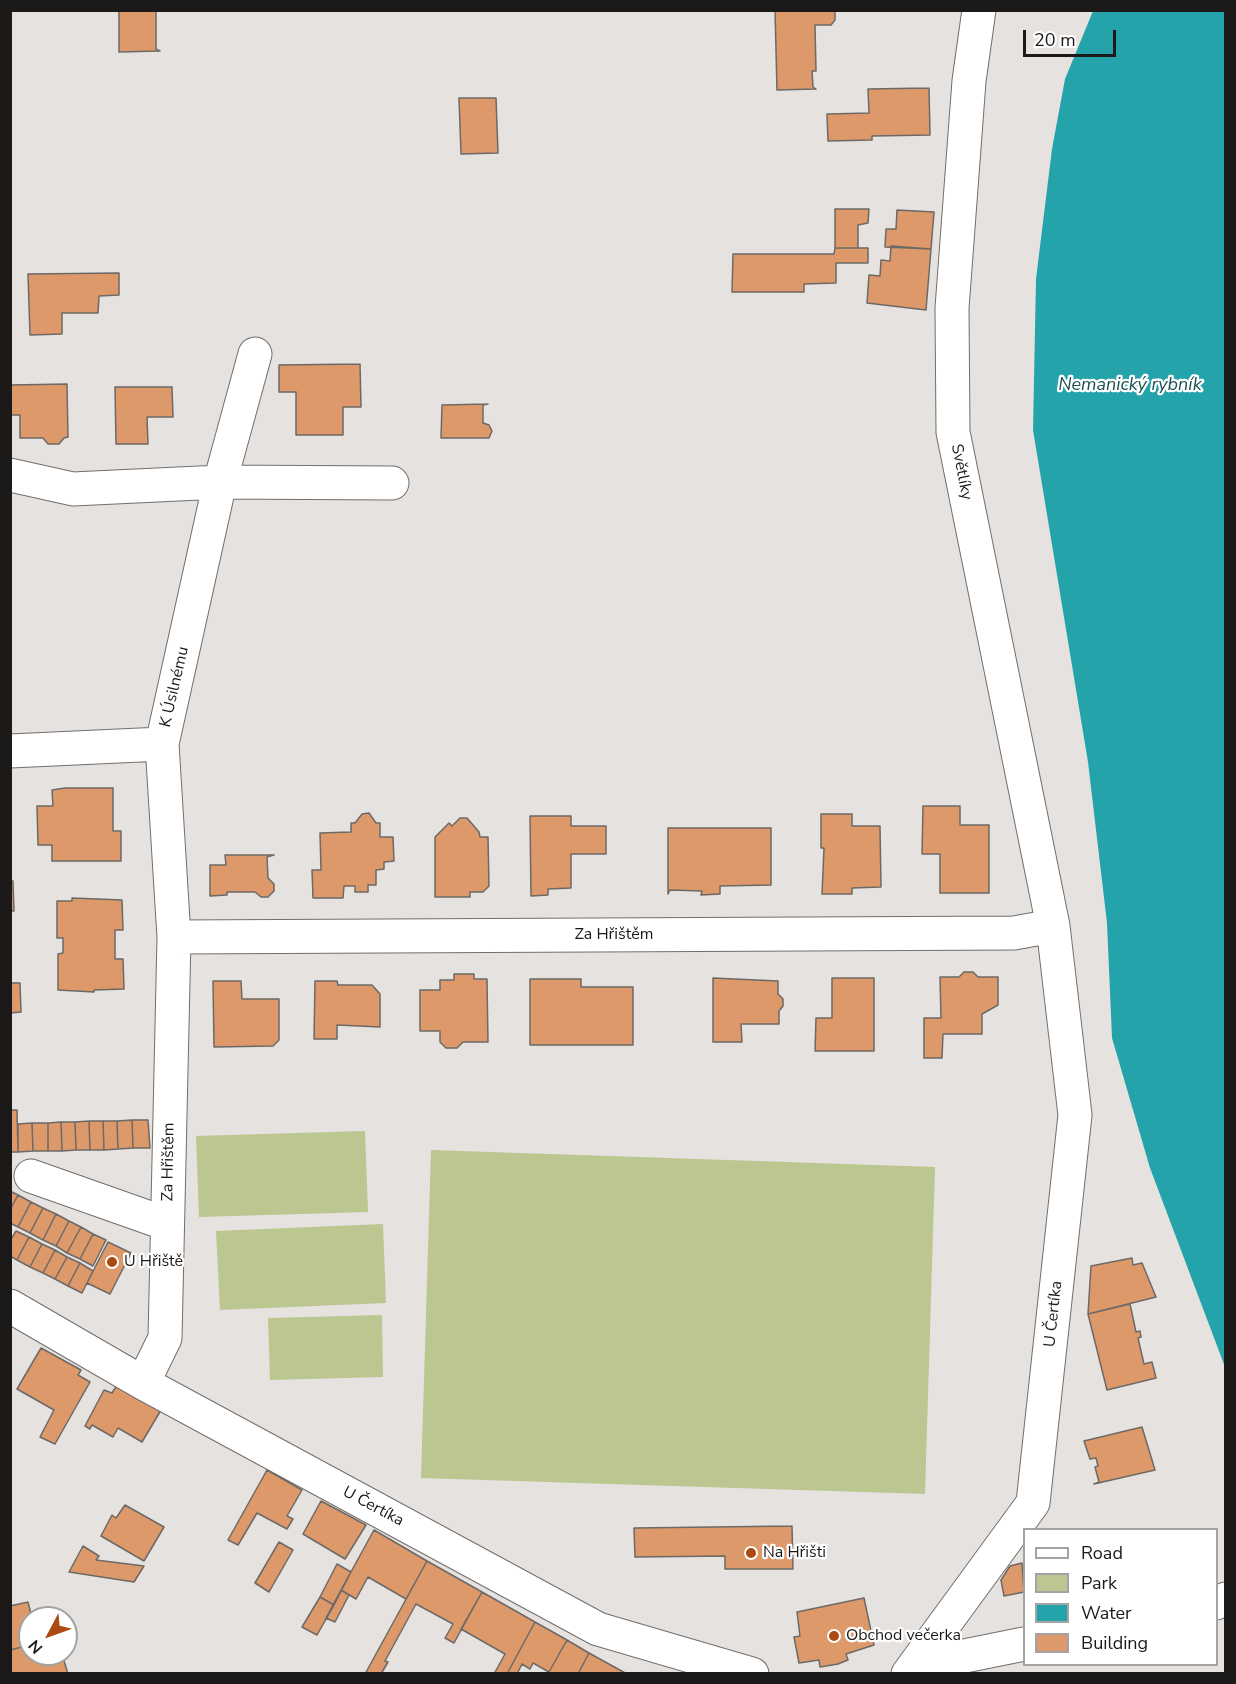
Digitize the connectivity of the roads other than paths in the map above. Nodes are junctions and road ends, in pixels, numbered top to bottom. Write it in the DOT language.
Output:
graph roads {
  1 [pos="979,10"];
  2 [pos="255,354"];
  3 [pos="10,475"];
  4 [pos="220,482"];
  5 [pos="392,483"];
  6 [pos="162,744"];
  7 [pos="10,751"];
  8 [pos="1053,926"];
  9 [pos="174,937"];
  10 [pos="31,1176"];
  11 [pos="167,1224"];
  12 [pos="10,1306"];
  13 [pos="143,1383"];
  14 [pos="1023,1644"];
  15 [pos="912,1670"];
  16 [pos="752,1674"];
  1 -- 8 [label="street, Světlíky"];
  2 -- 4 [label="street, K Úsilnému"];
  3 -- 4 [label="street"];
  4 -- 5 [label="street"];
  4 -- 6 [label="street, K Úsilnému"];
  6 -- 7 [label="street, K Úsilnému"];
  6 -- 9 [label="street, Za Hřištěm"];
  8 -- 9 [label="street, Za Hřištěm"];
  8 -- 15 [label="street, U Čertíka"];
  9 -- 11 [label="street, Za Hřištěm"];
  10 -- 11 [label="street"];
  11 -- 13 [label="street, Za Hřištěm"];
  12 -- 13 [label="street, U Čertíka"];
  13 -- 16 [label="street, U Čertíka"];
  14 -- 15 [label="street, U Čertíka"];
}
